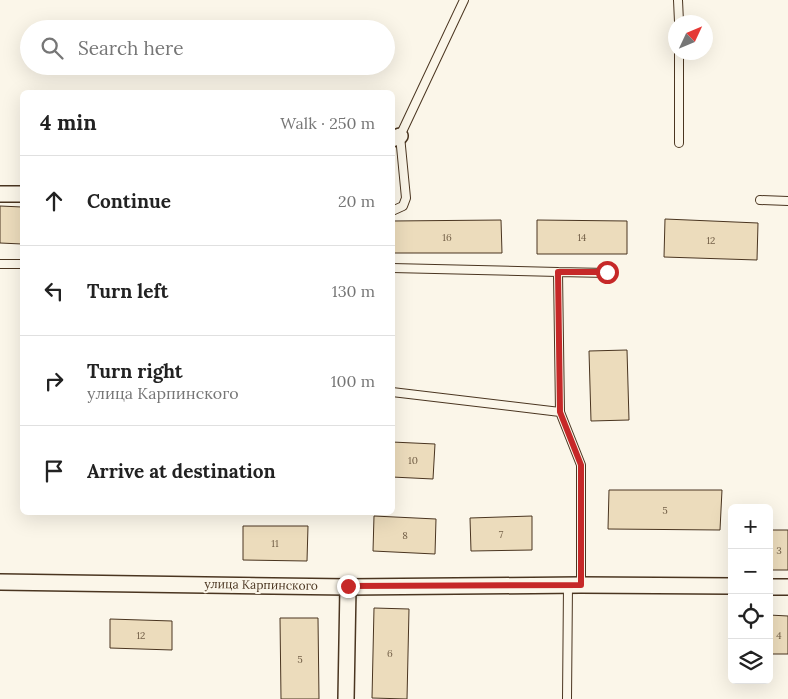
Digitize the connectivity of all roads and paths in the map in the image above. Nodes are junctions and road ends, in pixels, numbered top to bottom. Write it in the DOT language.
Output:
graph roads {
  1 [pos="464,0"];
  2 [pos="678,0"];
  3 [pos="679,15"];
  4 [pos="679,60"];
  5 [pos="396,137"];
  6 [pos="679,143"];
  7 [pos="0,194"];
  8 [pos="20,194"];
  9 [pos="760,200"];
  10 [pos="788,201"];
  11 [pos="395,210"];
  12 [pos="0,264"];
  13 [pos="20,264"];
  14 [pos="395,268"];
  15 [pos="558,272"];
  16 [pos="607,272"];
  17 [pos="395,392"];
  18 [pos="560,412"];
  19 [pos="0,582"];
  20 [pos="574,585"];
  21 [pos="348,586"];
  22 [pos="728,586"];
  23 [pos="773,587"];
  24 [pos="788,587"];
  25 [pos="346,699"];
  26 [pos="567,699"];
  1 -- 5 [label="lane"];
  2 -- 3 [label="lane"];
  4 -- 6 [label="lane"];
  5 -- 11 [label="lane"];
  7 -- 8 [label="street"];
  9 -- 10 [label="lane"];
  12 -- 13 [label="lane"];
  14 -- 15 [label="lane"];
  15 -- 16 [label="lane"];
  15 -- 18 [label="lane"];
  17 -- 18 [label="lane"];
  18 -- 20 [label="lane"];
  19 -- 21 [label="street, улица Карпинского"];
  20 -- 21 [label="street, улица Карпинского"];
  20 -- 22 [label="street, улица Карпинского"];
  20 -- 26 [label="lane"];
  21 -- 25 [label="street"];
  23 -- 24 [label="street"];
}
